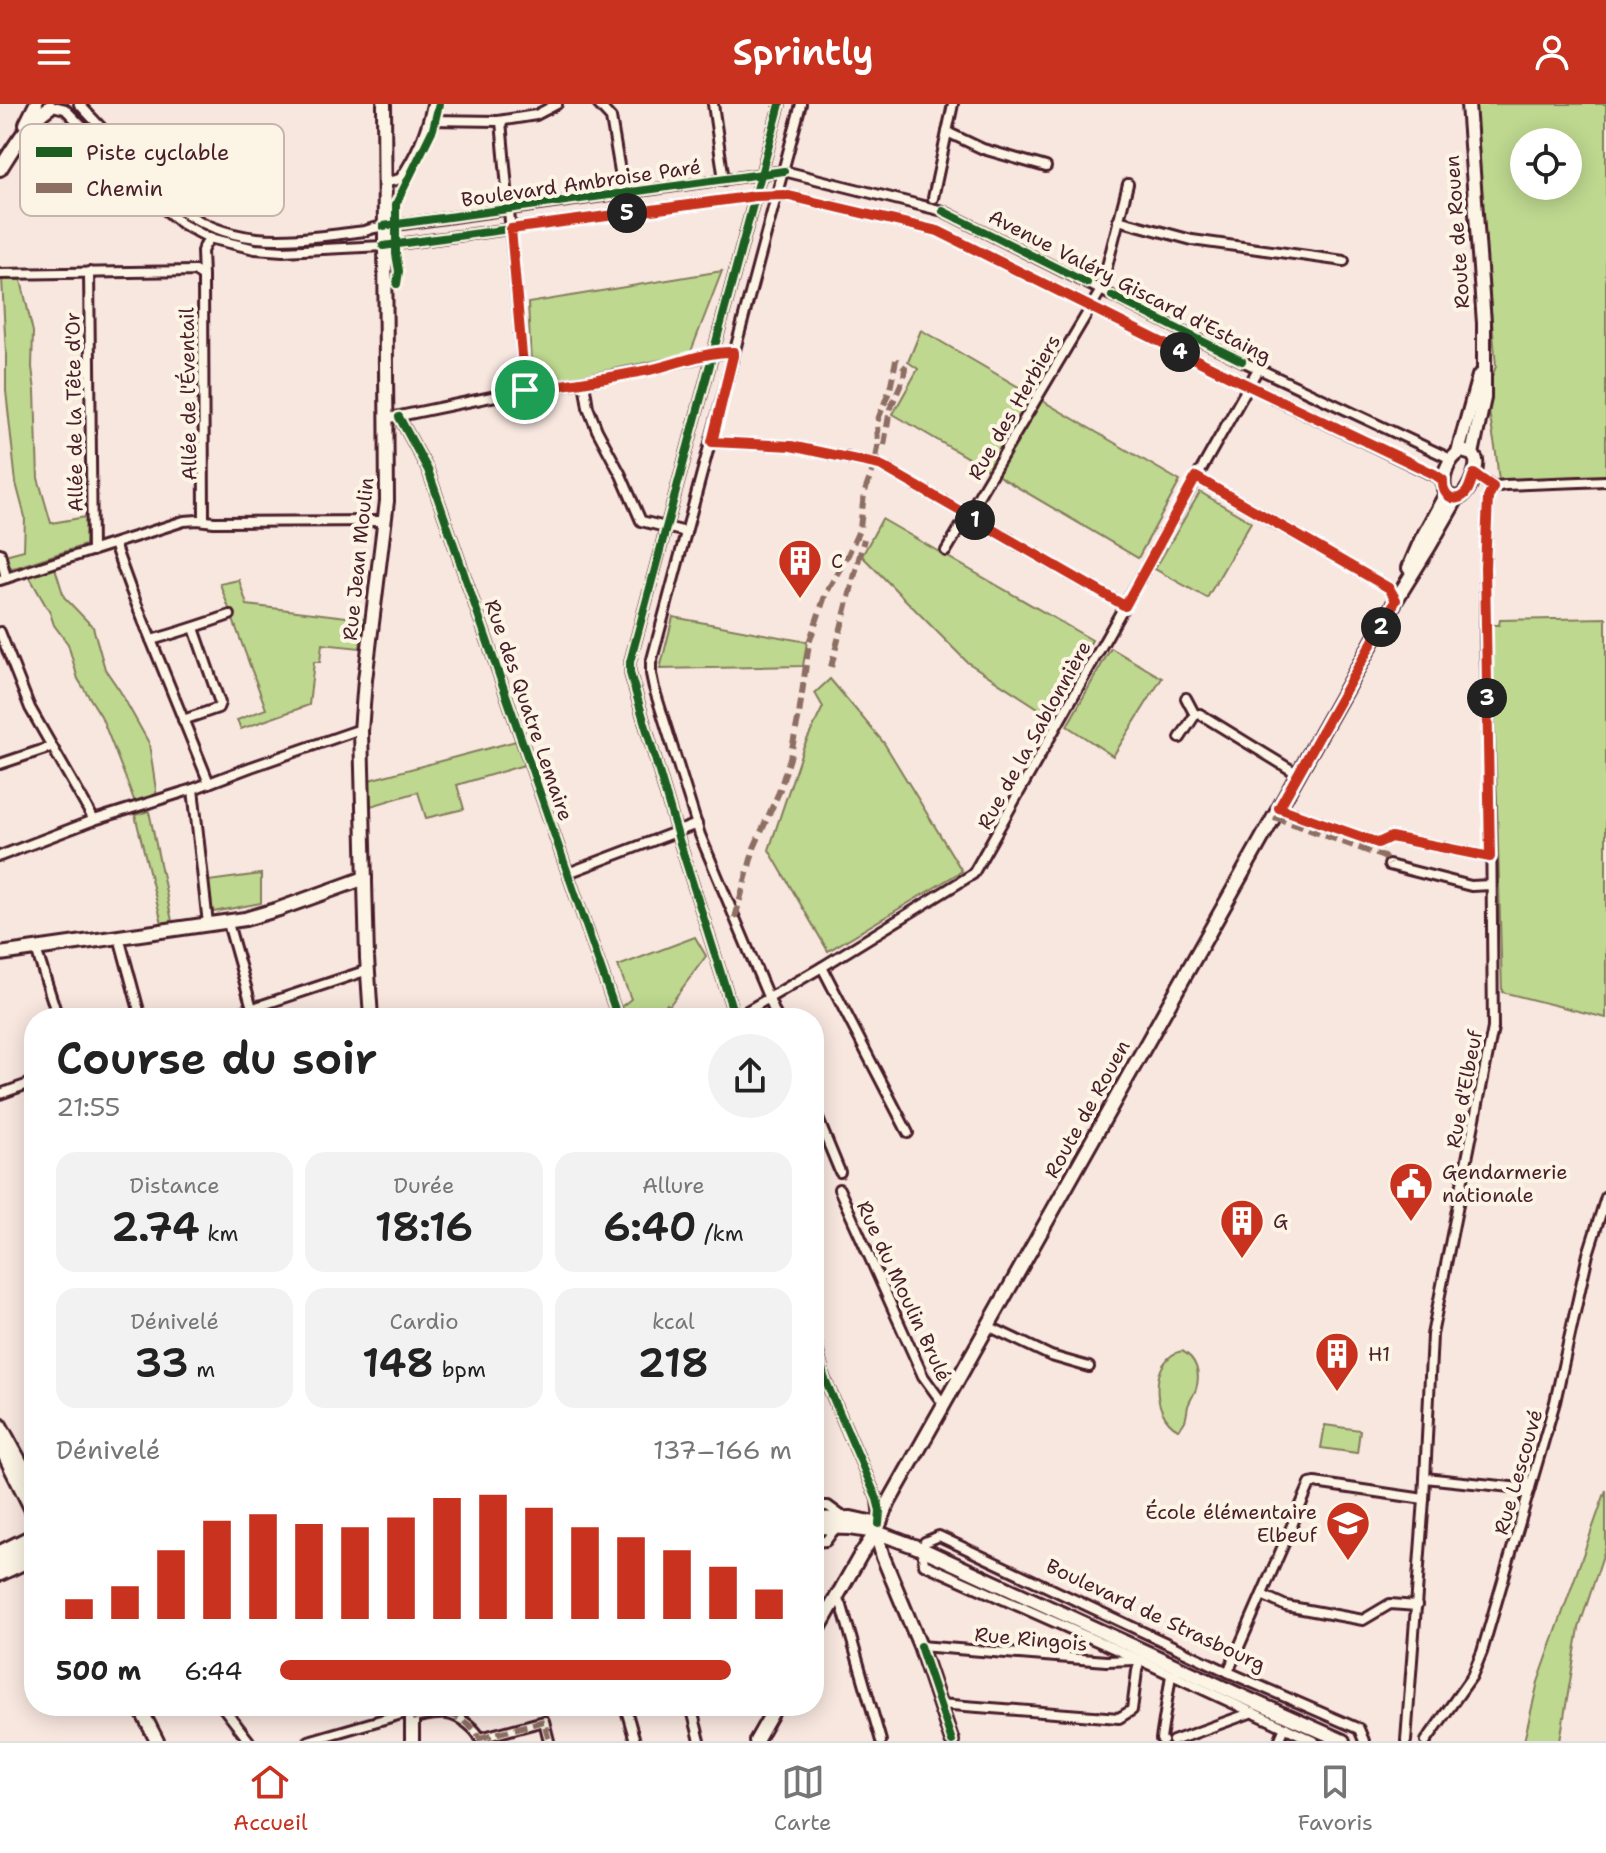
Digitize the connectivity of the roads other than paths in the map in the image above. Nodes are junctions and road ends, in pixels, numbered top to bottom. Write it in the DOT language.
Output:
graph roads {
  1 [pos="36,104"];
  2 [pos="79,104"];
  3 [pos="384,104"];
  4 [pos="432,104"];
  5 [pos="557,104"];
  6 [pos="598,104"];
  7 [pos="713,104"];
  8 [pos="780,104"];
  9 [pos="801,104"];
  10 [pos="953,104"];
  11 [pos="1468,104"];
  12 [pos="53,105"];
  13 [pos="429,120"];
  14 [pos="501,121"];
  15 [pos="26,124"];
  16 [pos="31,124"];
  17 [pos="80,124"];
  18 [pos="98,124"];
  19 [pos="947,132"];
  20 [pos="20,137"];
  21 [pos="20,138"];
  22 [pos="18,141"];
  23 [pos="1046,167"];
  24 [pos="0,169"];
  25 [pos="784,171"];
  26 [pos="761,175"];
  27 [pos="724,180"];
  28 [pos="383,183"];
  29 [pos="1128,184"];
  30 [pos="624,193"];
  31 [pos="755,196"];
  32 [pos="778,196"];
  33 [pos="933,198"];
  34 [pos="510,209"];
  35 [pos="627,213"];
  36 [pos="172,216"];
  37 [pos="189,216"];
  38 [pos="1118,220"];
  39 [pos="383,226"];
  40 [pos="511,229"];
  41 [pos="209,238"];
  42 [pos="383,246"];
  43 [pos="1344,261"];
  44 [pos="89,272"];
  45 [pos="0,274"];
  46 [pos="199,274"];
  47 [pos="1101,290"];
  48 [pos="1091,307"];
  49 [pos="734,352"];
  50 [pos="713,354"];
  51 [pos="1484,358"];
  52 [pos="1258,369"];
  53 [pos="584,382"];
  54 [pos="1249,386"];
  55 [pos="525,390"];
  56 [pos="1354,414"];
  57 [pos="399,417"];
  58 [pos="385,419"];
  59 [pos="1347,433"];
  60 [pos="712,442"];
  61 [pos="1472,454"];
  62 [pos="1455,456"];
  63 [pos="1474,474"];
  64 [pos="1196,477"];
  65 [pos="1443,480"];
  66 [pos="1606,481"];
  67 [pos="1493,487"];
  68 [pos="1451,496"];
  69 [pos="968,516"];
  70 [pos="204,520"];
  71 [pos="385,521"];
  72 [pos="666,528"];
  73 [pos="686,532"];
  74 [pos="114,544"];
  75 [pos="92,551"];
  76 [pos="946,551"];
  77 [pos="0,553"];
  78 [pos="3,579"];
  79 [pos="1396,600"];
  80 [pos="1125,606"];
  81 [pos="230,615"];
  82 [pos="194,628"];
  83 [pos="0,632"];
  84 [pos="151,640"];
  85 [pos="1186,698"];
  86 [pos="1195,715"];
  87 [pos="183,720"];
  88 [pos="361,731"];
  89 [pos="1180,738"];
  90 [pos="51,747"];
  91 [pos="0,764"];
  92 [pos="1298,774"];
  93 [pos="209,783"];
  94 [pos="193,789"];
  95 [pos="1279,808"];
  96 [pos="94,820"];
  97 [pos="697,824"];
  98 [pos="676,832"];
  99 [pos="0,856"];
  100 [pos="1490,857"];
  101 [pos="1389,865"];
  102 [pos="568,873"];
  103 [pos="365,878"];
  104 [pos="1491,885"];
  105 [pos="228,923"];
  106 [pos="208,924"];
  107 [pos="119,937"];
  108 [pos="36,949"];
  109 [pos="0,954"];
  110 [pos="822,967"];
  111 [pos="368,970"];
  112 [pos="769,999"];
  113 [pos="55,1008"];
  114 [pos="138,1008"];
  115 [pos="252,1008"];
  116 [pos="370,1008"];
  117 [pos="615,1008"];
  118 [pos="732,1008"];
  119 [pos="753,1008"];
  120 [pos="773,1008"];
  121 [pos="24,1086"];
  122 [pos="0,1094"];
  123 [pos="824,1133"];
  124 [pos="908,1133"];
  125 [pos="840,1172"];
  126 [pos="839,1189"];
  127 [pos="1606,1197"];
  128 [pos="988,1326"];
  129 [pos="1089,1367"];
  130 [pos="824,1377"];
  131 [pos="944,1405"];
  132 [pos="0,1425"];
  133 [pos="0,1446"];
  134 [pos="6,1465"];
  135 [pos="24,1469"];
  136 [pos="1425,1478"];
  137 [pos="1530,1489"];
  138 [pos="24,1496"];
  139 [pos="1424,1499"];
  140 [pos="824,1506"];
  141 [pos="824,1521"];
  142 [pos="840,1523"];
  143 [pos="824,1525"];
  144 [pos="878,1528"];
  145 [pos="24,1540"];
  146 [pos="824,1541"];
  147 [pos="924,1545"];
  148 [pos="0,1552"];
  149 [pos="24,1556"];
  150 [pos="24,1559"];
  151 [pos="0,1564"];
  152 [pos="0,1574"];
  153 [pos="1262,1595"];
  154 [pos="836,1597"];
  155 [pos="1417,1606"];
  156 [pos="824,1612"];
  157 [pos="920,1646"];
  158 [pos="1140,1660"];
  159 [pos="1228,1672"];
  160 [pos="1171,1675"];
  161 [pos="939,1704"];
  162 [pos="1253,1712"];
  163 [pos="144,1716"];
  164 [pos="230,1716"];
  165 [pos="398,1716"];
  166 [pos="412,1716"];
  167 [pos="456,1716"];
  168 [pos="628,1716"];
  169 [pos="694,1716"];
  170 [pos="767,1716"];
  171 [pos="1285,1727"];
  172 [pos="480,1739"];
  173 [pos="1162,1740"];
  174 [pos="157,1741"];
  175 [pos="249,1741"];
  176 [pos="308,1741"];
  177 [pos="412,1741"];
  178 [pos="549,1741"];
  179 [pos="635,1741"];
  180 [pos="700,1741"];
  181 [pos="756,1741"];
  182 [pos="872,1741"];
  183 [pos="881,1741"];
  184 [pos="952,1741"];
  185 [pos="1173,1741"];
  186 [pos="1279,1741"];
  187 [pos="1314,1741"];
  188 [pos="1343,1741"];
  189 [pos="1356,1741"];
  190 [pos="1364,1741"];
  191 [pos="1406,1741"];
  192 [pos="1426,1741"];
  1 -- 15 [label="main road"];
  2 -- 18 [label="street, Boulevard Ambroise Paré"];
  3 -- 28 [label="main road, Rue Jean Moulin"];
  4 -- 13 [label="street"];
  5 -- 14 [label="street"];
  6 -- 30 [label="street"];
  7 -- 27 [label="street"];
  8 -- 26 [label="street"];
  9 -- 25 [label="street"];
  10 -- 19 [label="street"];
  11 -- 51 [label="main road, Route de Rouen"];
  12 -- 16 [label="main road"];
  12 -- 17 [label="street, Boulevard Ambroise Paré"];
  13 -- 14 [label="street"];
  13 -- 28 [label="street"];
  14 -- 34 [label="street"];
  19 -- 23 [label="street"];
  19 -- 33 [label="street"];
  20 -- 22 [label="main road"];
  21 -- 22 [label="main road"];
  22 -- 24 [label="main road"];
  25 -- 26 [label="street, Boulevard Ambroise Paré"];
  25 -- 32 [label="street"];
  25 -- 47 [label="street, Avenue Valéry Giscard d'Estaing"];
  26 -- 27 [label="street, Boulevard Ambroise Paré"];
  26 -- 31 [label="street"];
  27 -- 30 [label="street, Boulevard Ambroise Paré"];
  28 -- 39 [label="main road, Rue Jean Moulin"];
  29 -- 38 [label="street, Rue des Herbiers"];
  30 -- 34 [label="street, Boulevard Ambroise Paré"];
  30 -- 35 [label="street"];
  31 -- 32 [label="street, Avenue Valéry Giscard d'Estaing"];
  31 -- 35 [label="street, Boulevard Ambroise Paré"];
  31 -- 50 [label="street"];
  32 -- 48 [label="street, Avenue Valéry Giscard d'Estaing"];
  32 -- 49 [label="street"];
  34 -- 39 [label="street, Boulevard Ambroise Paré"];
  34 -- 40 [label="street"];
  35 -- 40 [label="street, Boulevard Ambroise Paré"];
  36 -- 41 [label="street, Boulevard Ambroise Paré"];
  37 -- 39 [label="street, Boulevard Ambroise Paré"];
  38 -- 43 [label="street"];
  38 -- 47 [label="street, Rue des Herbiers"];
  39 -- 42 [label="main road, Rue Jean Moulin"];
  40 -- 42 [label="street, Boulevard Ambroise Paré"];
  40 -- 55 [label="street"];
  41 -- 42 [label="street, Boulevard Ambroise Paré"];
  41 -- 46 [label="street, Allée de l'Éventail"];
  42 -- 58 [label="main road, Rue Jean Moulin"];
  44 -- 45 [label="street"];
  44 -- 46 [label="street"];
  44 -- 75 [label="street, Allée de la Tête d'Or"];
  46 -- 70 [label="street, Allée de l'Éventail"];
  47 -- 48 [label="street, Rue des Herbiers"];
  47 -- 52 [label="street, Avenue Valéry Giscard d'Estaing"];
  48 -- 54 [label="street, Avenue Valéry Giscard d'Estaing"];
  48 -- 69 [label="street, Rue des Herbiers"];
  49 -- 50 [label="street"];
  49 -- 60 [label="street"];
  50 -- 53 [label="street"];
  50 -- 72 [label="street"];
  51 -- 61 [label="main road, Route de Rouen"];
  51 -- 62 [label="main road, Route de Rouen"];
  52 -- 54 [label="street, Rue de la Sablonnière"];
  52 -- 56 [label="street, Avenue Valéry Giscard d'Estaing"];
  53 -- 55 [label="street"];
  53 -- 72 [label="street"];
  54 -- 59 [label="street, Avenue Valéry Giscard d'Estaing"];
  54 -- 64 [label="street, Rue de la Sablonnière"];
  55 -- 57 [label="street"];
  56 -- 59 [label="street"];
  56 -- 62 [label="street, Avenue Valéry Giscard d'Estaing"];
  57 -- 58 [label="street"];
  57 -- 102 [label="street, Rue des Quatre Lemaire"];
  58 -- 71 [label="main road, Rue Jean Moulin"];
  59 -- 65 [label="street, Avenue Valéry Giscard d'Estaing"];
  60 -- 69 [label="street"];
  60 -- 73 [label="street"];
  61 -- 62 [label="main road"];
  61 -- 63 [label="main road, Route de Rouen"];
  62 -- 65 [label="main road, Route de Rouen"];
  63 -- 67 [label="street"];
  63 -- 68 [label="main road, Route de Rouen"];
  64 -- 79 [label="street"];
  64 -- 80 [label="street, Rue de la Sablonnière"];
  65 -- 68 [label="main road"];
  66 -- 67 [label="street"];
  67 -- 100 [label="street, Rue d'Elbeuf"];
  68 -- 79 [label="main road, Route de Rouen"];
  69 -- 76 [label="street, Rue des Herbiers"];
  69 -- 80 [label="street"];
  70 -- 71 [label="street"];
  70 -- 74 [label="street"];
  71 -- 88 [label="main road, Rue Jean Moulin"];
  72 -- 73 [label="street"];
  72 -- 98 [label="street"];
  73 -- 97 [label="street"];
  74 -- 75 [label="street"];
  74 -- 84 [label="street"];
  75 -- 78 [label="street"];
  77 -- 78 [label="street"];
  79 -- 92 [label="main road, Route de Rouen"];
  80 -- 110 [label="street, Rue de la Sablonnière"];
  81 -- 82 [label="street"];
  82 -- 84 [label="street"];
  82 -- 87 [label="street"];
  83 -- 90 [label="street"];
  84 -- 87 [label="street"];
  85 -- 86 [label="street"];
  86 -- 89 [label="street"];
  86 -- 92 [label="street"];
  87 -- 93 [label="street"];
  88 -- 93 [label="street"];
  88 -- 103 [label="main road, Rue Jean Moulin"];
  90 -- 91 [label="street"];
  90 -- 96 [label="street"];
  92 -- 95 [label="main road, Route de Rouen"];
  93 -- 94 [label="street"];
  94 -- 96 [label="street"];
  94 -- 106 [label="street"];
  95 -- 100 [label="street"];
  95 -- 128 [label="main road, Route de Rouen"];
  96 -- 99 [label="street"];
  97 -- 98 [label="street"];
  97 -- 112 [label="street"];
  98 -- 102 [label="street"];
  98 -- 118 [label="street"];
  100 -- 104 [label="street, Rue d'Elbeuf"];
  101 -- 104 [label="street"];
  102 -- 117 [label="street, Rue des Quatre Lemaire"];
  103 -- 105 [label="main road"];
  103 -- 111 [label="main road, Rue Jean Moulin"];
  104 -- 136 [label="street, Rue d'Elbeuf"];
  105 -- 106 [label="main road"];
  105 -- 115 [label="street"];
  106 -- 107 [label="main road"];
  107 -- 108 [label="main road"];
  107 -- 114 [label="street"];
  108 -- 109 [label="main road"];
  108 -- 113 [label="street"];
  110 -- 112 [label="street, Rue de la Sablonnière"];
  110 -- 124 [label="street"];
  111 -- 115 [label="street"];
  111 -- 116 [label="main road, Rue Jean Moulin"];
  112 -- 119 [label="street, Rue de la Sablonnière"];
  112 -- 120 [label="street"];
  121 -- 122 [label="street"];
  123 -- 125 [label="street"];
  126 -- 131 [label="street, Rue du Moulin Brulé"];
  127 -- 137 [label="street, Rue Lescouvé"];
  128 -- 129 [label="street"];
  128 -- 131 [label="main road, Route de Rouen"];
  130 -- 144 [label="street"];
  131 -- 144 [label="main road, Route de Rouen"];
  132 -- 135 [label="main road"];
  133 -- 134 [label="main road"];
  134 -- 138 [label="main road"];
  136 -- 137 [label="street"];
  136 -- 139 [label="street, Rue d'Elbeuf"];
  137 -- 192 [label="street, Rue Lescouvé"];
  139 -- 153 [label="street"];
  139 -- 155 [label="street, Rue d'Elbeuf"];
  140 -- 142 [label="street"];
  141 -- 142 [label="main road"];
  142 -- 143 [label="main road"];
  142 -- 144 [label="main road, Boulevard de Strasbourg"];
  142 -- 146 [label="street"];
  144 -- 147 [label="main road, Boulevard de Strasbourg"];
  144 -- 154 [label="main road, Route de Rouen"];
  144 -- 157 [label="main road"];
  145 -- 148 [label="main road"];
  147 -- 158 [label="street, Boulevard de Strasbourg"];
  147 -- 159 [label="street, Boulevard de Strasbourg"];
  147 -- 188 [label="main road, Boulevard de Strasbourg"];
  147 -- 189 [label="main road, Boulevard de Strasbourg"];
  149 -- 151 [label="main road"];
  150 -- 152 [label="main road"];
  153 -- 155 [label="street"];
  153 -- 159 [label="street"];
  154 -- 156 [label="main road, Route de Rouen"];
  154 -- 183 [label="street"];
  155 -- 191 [label="street, Rue d'Elbeuf"];
  157 -- 158 [label="street, Rue Ringois"];
  157 -- 161 [label="main road"];
  158 -- 160 [label="street, Boulevard de Strasbourg"];
  158 -- 161 [label="street"];
  159 -- 190 [label="street, Boulevard de Strasbourg"];
  160 -- 162 [label="street, Boulevard de Strasbourg"];
  160 -- 173 [label="street"];
  161 -- 184 [label="main road"];
  162 -- 171 [label="street, Boulevard de Strasbourg"];
  162 -- 185 [label="street"];
  163 -- 174 [label="main road"];
  164 -- 175 [label="street"];
  165 -- 176 [label="street"];
  166 -- 177 [label="main road"];
  167 -- 172 [label="street"];
  168 -- 179 [label="street"];
  169 -- 180 [label="street"];
  170 -- 181 [label="main road"];
  171 -- 186 [label="street"];
  171 -- 187 [label="street, Boulevard de Strasbourg"];
  172 -- 178 [label="street"];
  182 -- 183 [label="street"];
}
